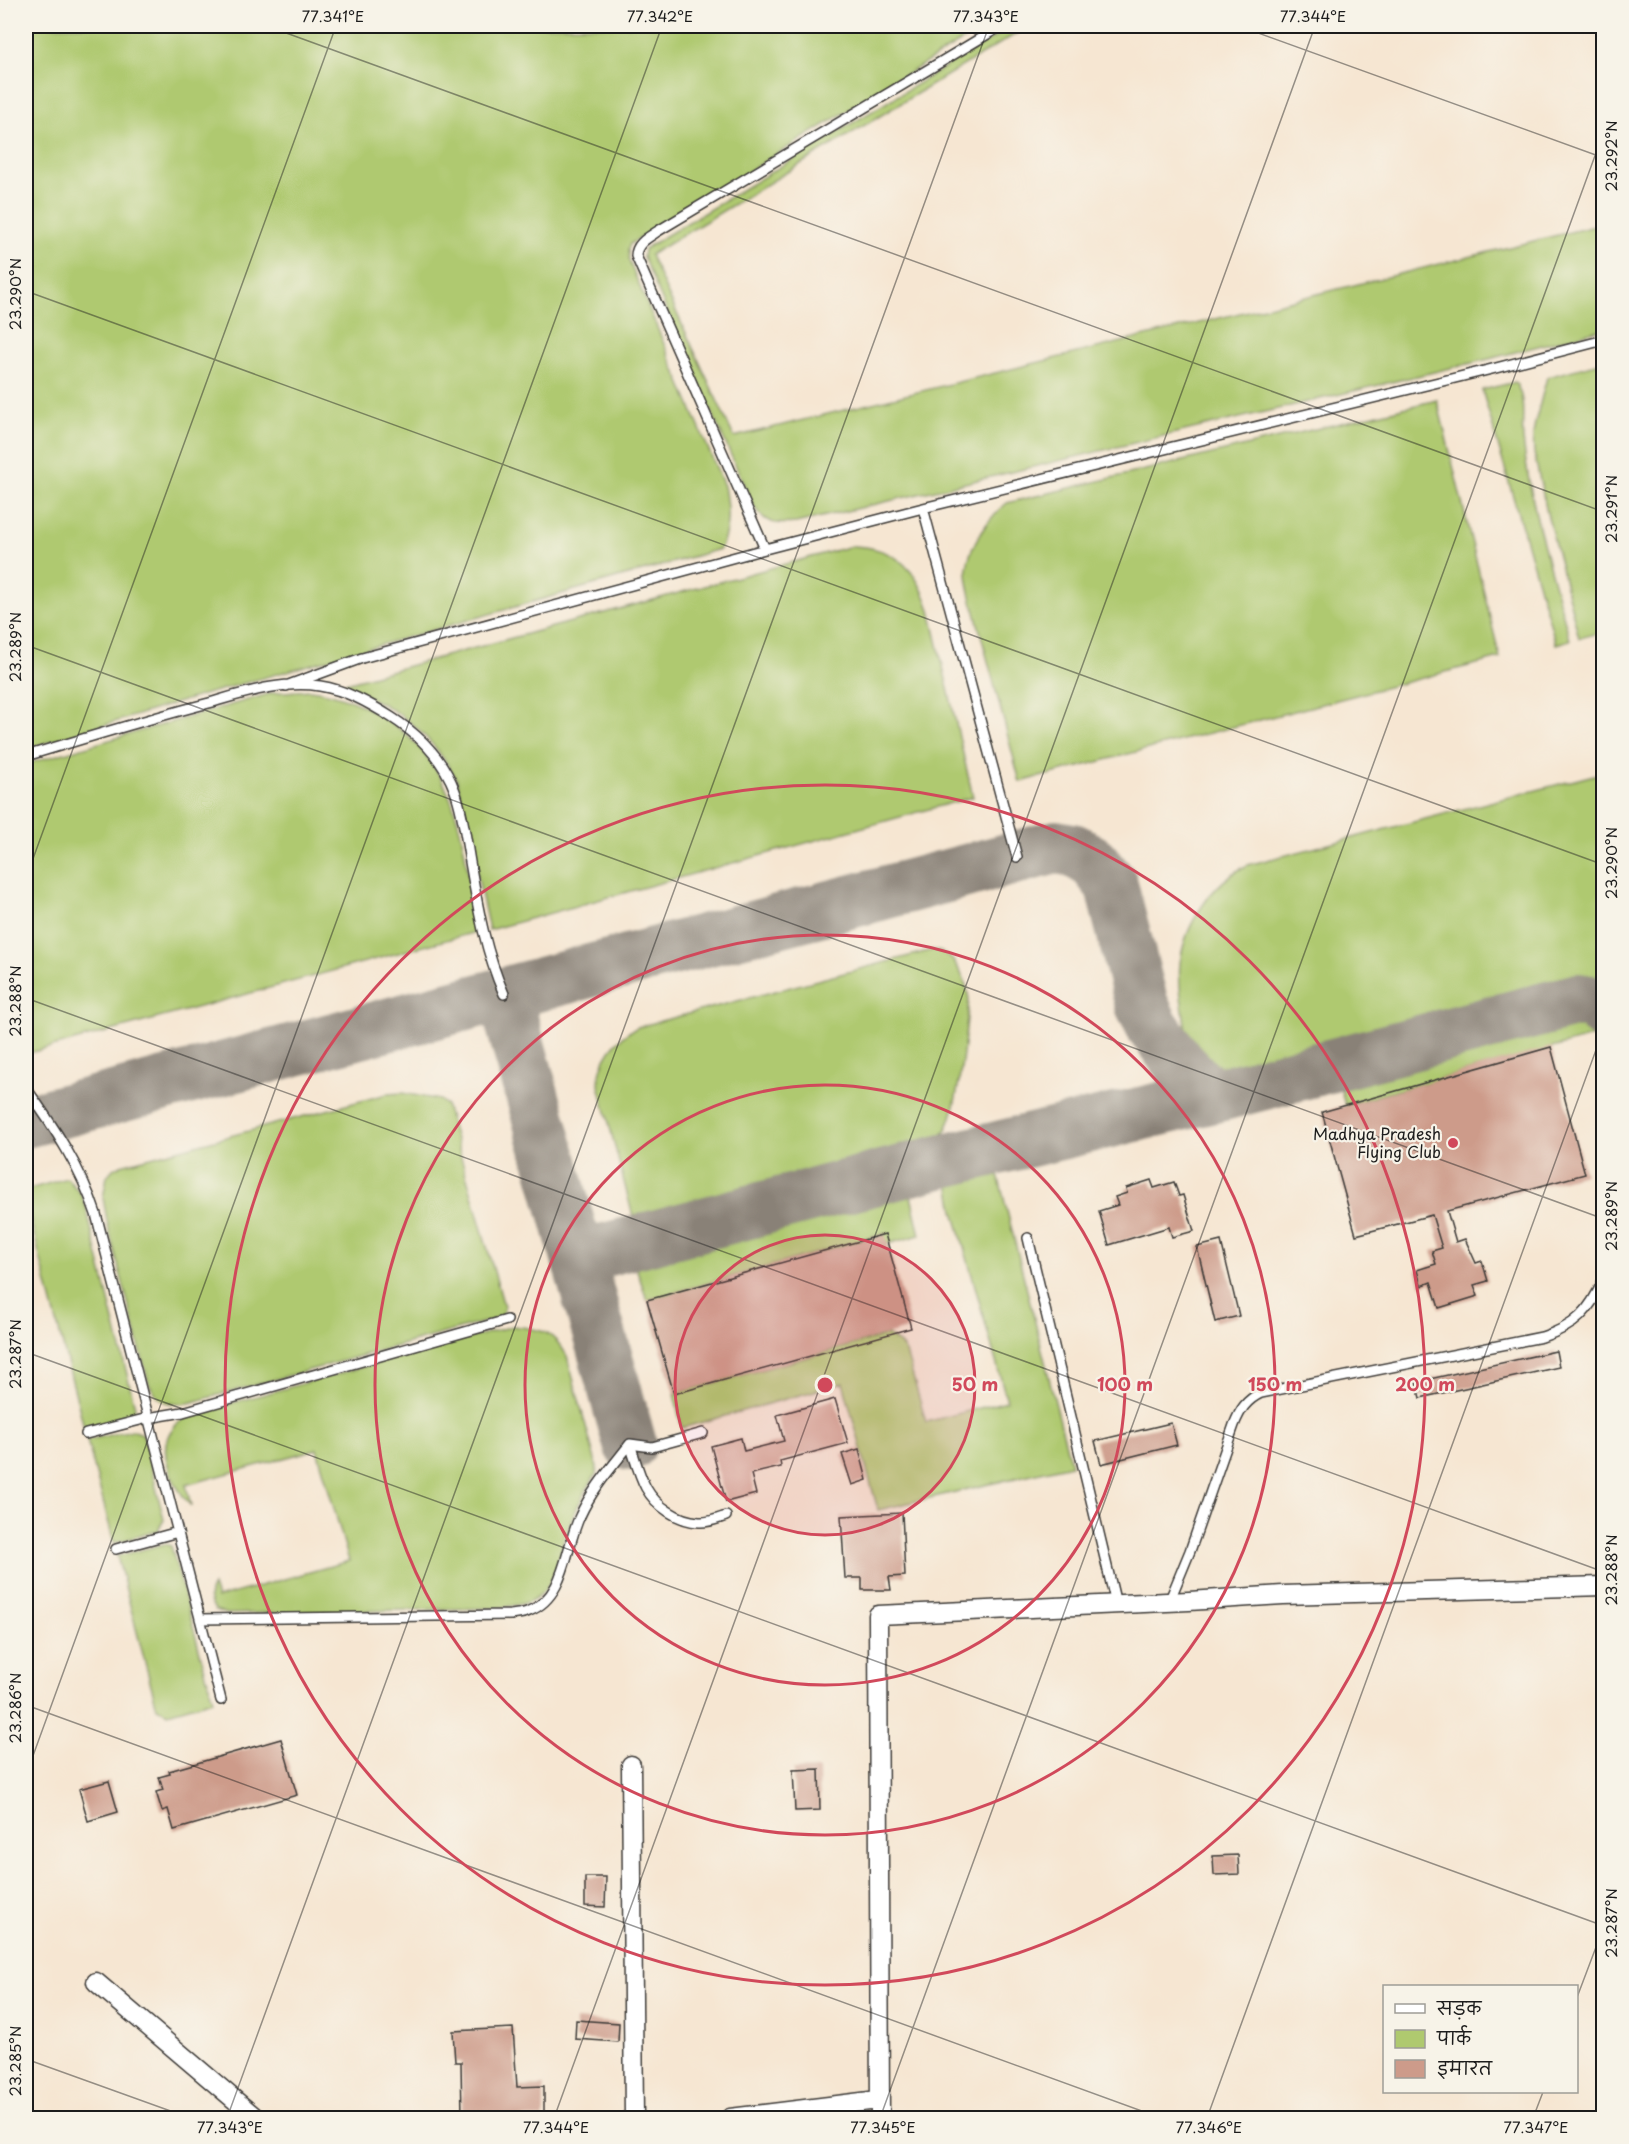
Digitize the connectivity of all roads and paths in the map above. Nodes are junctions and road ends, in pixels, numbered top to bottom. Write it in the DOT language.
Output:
graph roads {
  1 [pos="1001,26"];
  2 [pos="1604,340"];
  3 [pos="923,508"];
  4 [pos="765,549"];
  5 [pos="286,686"];
  6 [pos="26,756"];
  7 [pos="1017,857"];
  8 [pos="504,994"];
  9 [pos="26,1088"];
  10 [pos="1028,1238"];
  11 [pos="1604,1279"];
  12 [pos="507,1320"];
  13 [pos="148,1418"];
  14 [pos="703,1433"];
  15 [pos="86,1434"];
  16 [pos="630,1444"];
  17 [pos="726,1516"];
  18 [pos="178,1533"];
  19 [pos="116,1549"];
  20 [pos="1604,1586"];
  21 [pos="1169,1602"];
  22 [pos="1116,1604"];
  23 [pos="200,1619"];
  24 [pos="220,1700"];
  25 [pos="631,1766"];
  26 [pos="96,1982"];
  27 [pos="879,2109"];
  28 [pos="256,2118"];
  29 [pos="634,2118"];
  30 [pos="730,2118"];
  1 -- 4 [label="lane"];
  2 -- 3 [label="lane"];
  3 -- 4 [label="lane"];
  3 -- 7 [label="lane"];
  4 -- 5 [label="lane"];
  5 -- 6 [label="lane"];
  5 -- 8 [label="lane"];
  9 -- 13 [label="lane"];
  10 -- 22 [label="lane"];
  11 -- 21 [label="lane"];
  12 -- 13 [label="lane"];
  13 -- 15 [label="lane"];
  13 -- 18 [label="lane"];
  14 -- 16 [label="lane"];
  16 -- 17 [label="lane"];
  16 -- 23 [label="lane"];
  18 -- 19 [label="lane"];
  18 -- 23 [label="lane"];
  20 -- 21 [label="street"];
  21 -- 22 [label="street"];
  22 -- 27 [label="street"];
  23 -- 24 [label="lane"];
  25 -- 29 [label="street"];
  26 -- 28 [label="street"];
  27 -- 30 [label="street"];
}
